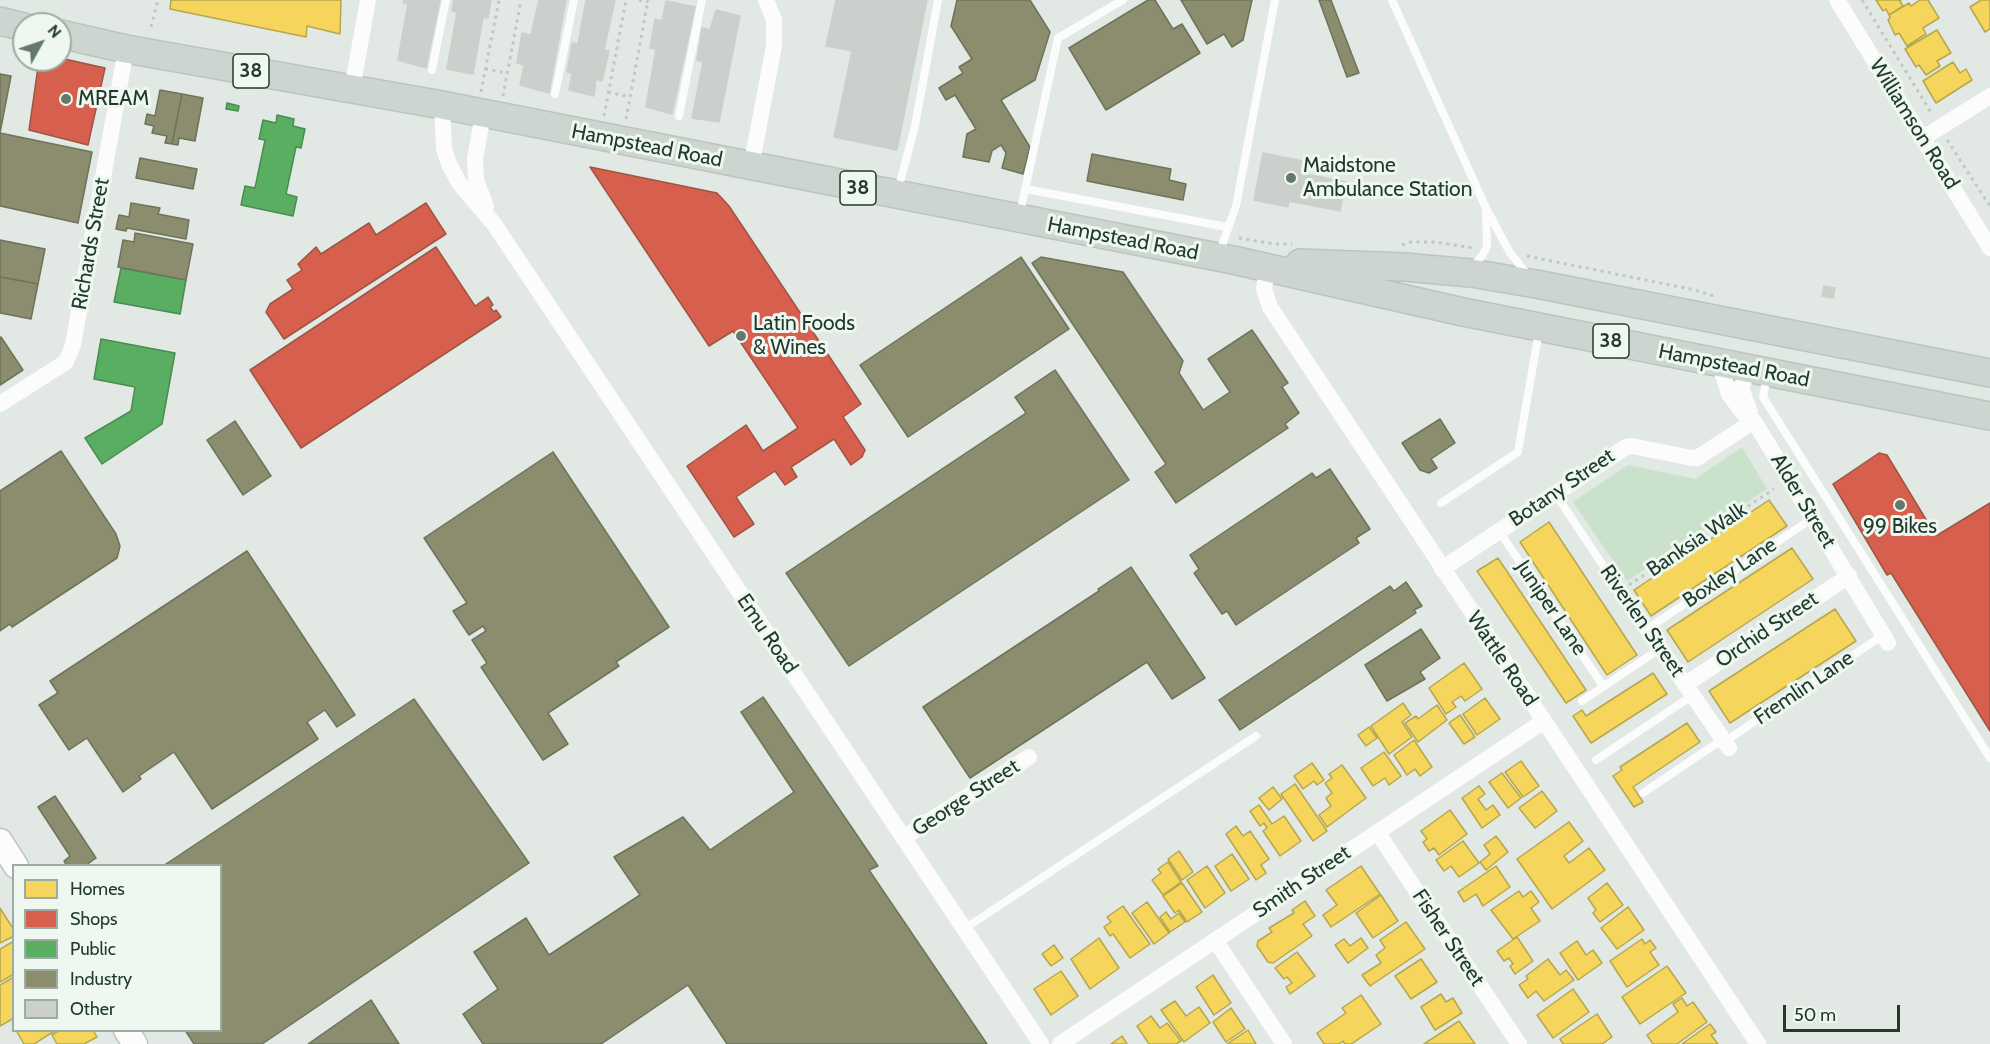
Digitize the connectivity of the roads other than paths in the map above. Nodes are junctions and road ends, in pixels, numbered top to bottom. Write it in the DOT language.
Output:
graph roads {
  1 [pos="368,0"];
  2 [pos="447,0"];
  3 [pos="574,0"];
  4 [pos="702,0"];
  5 [pos="766,0"];
  6 [pos="938,0"];
  7 [pos="1123,0"];
  8 [pos="1275,0"];
  9 [pos="1392,0"];
  10 [pos="1837,0"];
  11 [pos="72,37"];
  12 [pos="126,49"];
  13 [pos="432,70"];
  14 [pos="352,89"];
  15 [pos="555,94"];
  16 [pos="1990,96"];
  17 [pos="482,103"];
  18 [pos="442,105"];
  19 [pos="679,116"];
  20 [pos="1923,138"];
  21 [pos="752,167"];
  22 [pos="1026,189"];
  23 [pos="897,195"];
  24 [pos="1486,208"];
  25 [pos="1019,220"];
  26 [pos="494,224"];
  27 [pos="1227,227"];
  28 [pos="1990,248"];
  29 [pos="1225,259"];
  30 [pos="1267,268"];
  31 [pos="1460,272"];
  32 [pos="1536,284"];
  33 [pos="1539,327"];
  34 [pos="1719,363"];
  35 [pos="1760,371"];
  36 [pos="1990,373"];
  37 [pos="0,404"];
  38 [pos="1990,416"];
  39 [pos="1754,421"];
  40 [pos="1555,493"];
  41 [pos="1441,503"];
  42 [pos="1813,518"];
  43 [pos="1498,531"];
  44 [pos="1442,569"];
  45 [pos="1849,576"];
  46 [pos="1647,629"];
  47 [pos="1886,639"];
  48 [pos="1661,648"];
  49 [pos="1603,686"];
  50 [pos="1689,690"];
  51 [pos="1582,701"];
  52 [pos="1544,721"];
  53 [pos="1256,736"];
  54 [pos="1725,743"];
  55 [pos="1029,757"];
  56 [pos="1990,758"];
  57 [pos="1596,760"];
  58 [pos="1643,793"];
  59 [pos="1377,832"];
  60 [pos="903,838"];
  61 [pos="0,841"];
  62 [pos="15,864"];
  63 [pos="964,929"];
  64 [pos="1215,940"];
  65 [pos="1041,1044"];
  66 [pos="1060,1044"];
  67 [pos="1284,1044"];
  68 [pos="1519,1044"];
  69 [pos="1758,1044"];
  1 -- 14 [label="street"];
  2 -- 13 [label="lane"];
  3 -- 15 [label="lane"];
  4 -- 19 [label="lane"];
  5 -- 21 [label="street"];
  6 -- 23 [label="lane"];
  7 -- 22 [label="lane"];
  8 -- 27 [label="lane"];
  9 -- 24 [label="lane"];
  10 -- 20 [label="street, Williamson Road"];
  11 -- 12 [label="main road, Hampstead Road / 38"];
  12 -- 14 [label="main road, Hampstead Road / 38"];
  12 -- 37 [label="street, Richards Street"];
  14 -- 18 [label="main road, Hampstead Road / 38"];
  16 -- 20 [label="street"];
  17 -- 18 [label="main road, Hampstead Road / 38"];
  17 -- 21 [label="main road, Hampstead Road / 38"];
  17 -- 26 [label="street, Emu Road"];
  18 -- 26 [label="street, Emu Road"];
  20 -- 28 [label="street, Williamson Road"];
  21 -- 23 [label="main road, Hampstead Road / 38"];
  22 -- 25 [label="lane"];
  22 -- 27 [label="lane"];
  23 -- 25 [label="main road, Hampstead Road / 38"];
  24 -- 31 [label="lane"];
  24 -- 32 [label="lane"];
  25 -- 29 [label="main road, Hampstead Road / 38"];
  26 -- 60 [label="street, Emu Road"];
  27 -- 29 [label="lane"];
  29 -- 30 [label="main road, Hampstead Road / 38"];
  29 -- 31 [label="main road, Hampstead Road / 38"];
  30 -- 33 [label="main road, Hampstead Road / 38"];
  30 -- 44 [label="street, Wattle Road"];
  31 -- 32 [label="main road, Hampstead Road / 38"];
  32 -- 36 [label="main road, Hampstead Road / 38"];
  33 -- 34 [label="main road, Hampstead Road / 38"];
  33 -- 41 [label="lane"];
  34 -- 35 [label="main road, Hampstead Road / 38"];
  34 -- 39 [label="street, Alder Street"];
  35 -- 38 [label="main road, Hampstead Road / 38"];
  35 -- 39 [label="street"];
  35 -- 56 [label="lane"];
  39 -- 40 [label="street, Botany Street"];
  39 -- 42 [label="street, Alder Street"];
  40 -- 43 [label="street, Botany Street"];
  40 -- 46 [label="lane, Riverlen Street"];
  42 -- 45 [label="street, Alder Street"];
  42 -- 46 [label="lane, Boxley Lane"];
  43 -- 44 [label="street, Botany Street"];
  43 -- 49 [label="lane, Juniper Lane"];
  44 -- 52 [label="street, Wattle Road"];
  45 -- 47 [label="street, Alder Street"];
  45 -- 50 [label="street, Orchid Street"];
  46 -- 48 [label="street, Riverlen Street"];
  47 -- 54 [label="lane, Fremlin Lane"];
  48 -- 49 [label="lane"];
  48 -- 50 [label="street, Riverlen Street"];
  49 -- 51 [label="lane"];
  50 -- 54 [label="street, Riverlen Street"];
  50 -- 57 [label="lane"];
  52 -- 59 [label="street, Smith Street"];
  52 -- 69 [label="street, Wattle Road"];
  53 -- 63 [label="lane"];
  54 -- 58 [label="lane, Fremlin Lane"];
  55 -- 60 [label="street, George Street"];
  59 -- 64 [label="street, Smith Street"];
  59 -- 68 [label="street, Fisher Street"];
  60 -- 63 [label="street, Emu Road"];
  61 -- 62 [label="street"];
  63 -- 65 [label="street, Emu Road"];
  64 -- 66 [label="street, Smith Street"];
  64 -- 67 [label="street"];
}
